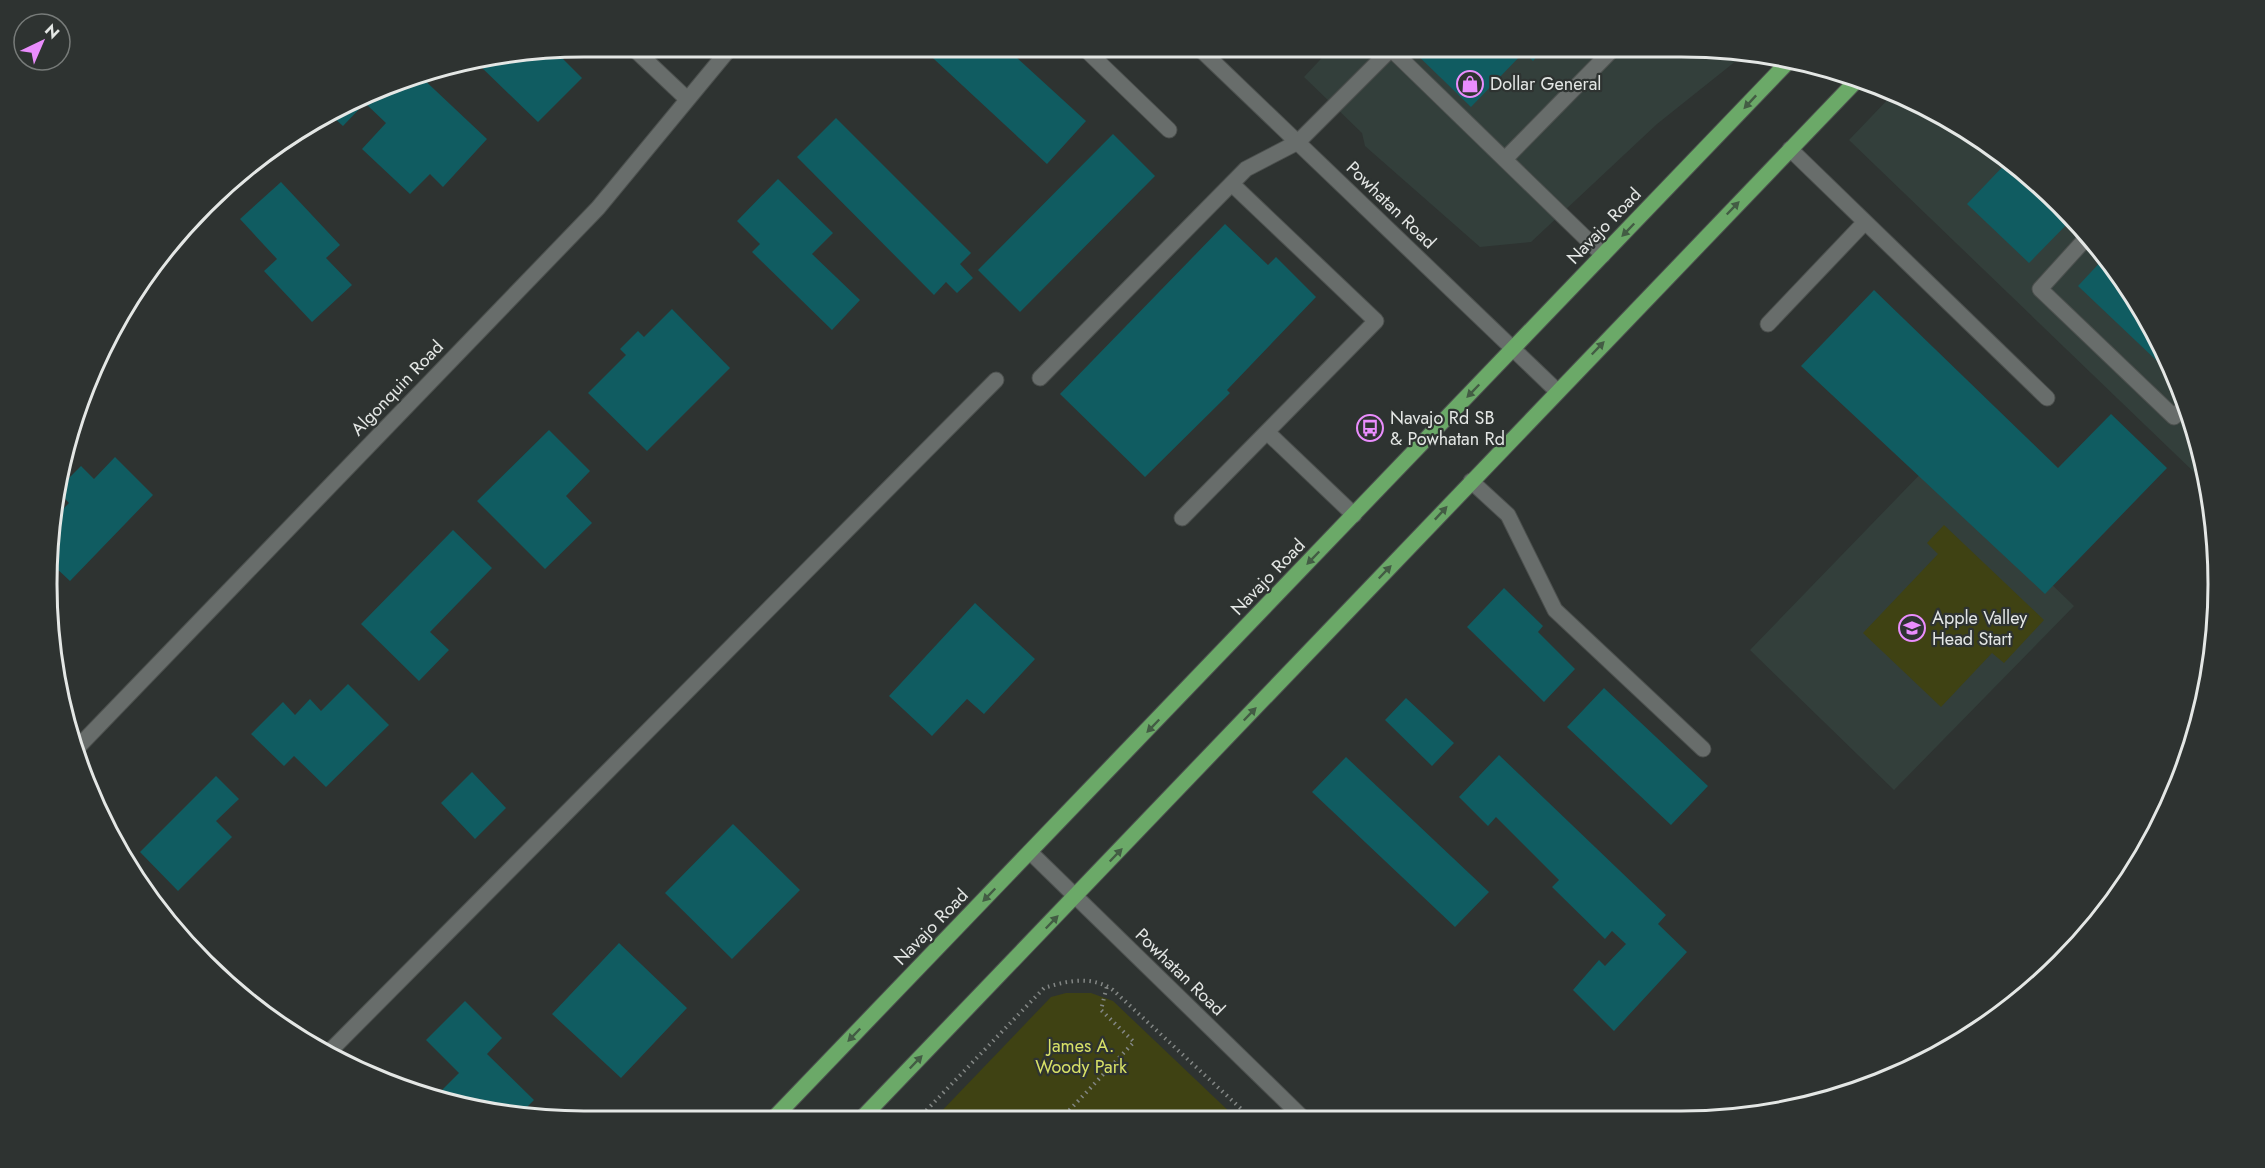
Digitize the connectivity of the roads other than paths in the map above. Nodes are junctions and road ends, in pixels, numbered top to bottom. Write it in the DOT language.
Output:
graph roads {
  1 [pos="643,57"];
  2 [pos="722,57"];
  3 [pos="1093,57"];
  4 [pos="1209,57"];
  5 [pos="1383,57"];
  6 [pos="1399,57"];
  7 [pos="1605,57"];
  8 [pos="1783,67"];
  9 [pos="1852,86"];
  10 [pos="687,99"];
  11 [pos="1169,130"];
  12 [pos="1298,142"];
  13 [pos="1790,149"];
  14 [pos="1505,159"];
  15 [pos="1232,184"];
  16 [pos="1864,222"];
  17 [pos="2082,243"];
  18 [pos="1603,255"];
  19 [pos="1768,324"];
  20 [pos="1513,348"];
  21 [pos="1040,378"];
  22 [pos="996,380"];
  23 [pos="1557,391"];
  24 [pos="2047,398"];
  25 [pos="2179,412"];
  26 [pos="1267,432"];
  27 [pos="1471,481"];
  28 [pos="1354,515"];
  29 [pos="1182,518"];
  30 [pos="82,743"];
  31 [pos="1703,748"];
  32 [pos="1030,852"];
  33 [pos="1076,897"];
  34 [pos="334,1047"];
  35 [pos="781,1111"];
  36 [pos="869,1111"];
  37 [pos="1296,1111"];
  1 -- 10 [label="street"];
  2 -- 10 [label="street, Algonquin Road"];
  3 -- 11 [label="street"];
  4 -- 12 [label="street, Powhatan Road"];
  5 -- 12 [label="street"];
  6 -- 14 [label="street"];
  7 -- 14 [label="street"];
  8 -- 18 [label="main road, Navajo Road, one-way"];
  9 -- 13 [label="main road"];
  10 -- 30 [label="street, Algonquin Road"];
  12 -- 15 [label="street"];
  12 -- 20 [label="street, Powhatan Road"];
  13 -- 16 [label="street"];
  23 -- 13 [label="main road, one-way"];
  14 -- 18 [label="street"];
  15 -- 21 [label="street"];
  15 -- 26 [label="street"];
  16 -- 19 [label="street"];
  16 -- 24 [label="street"];
  17 -- 25 [label="street"];
  18 -- 20 [label="main road, Navajo Road"];
  20 -- 23 [label="street, Powhatan Road"];
  20 -- 28 [label="main road, Navajo Road, one-way"];
  22 -- 34 [label="street"];
  23 -- 27 [label="main road"];
  26 -- 28 [label="street"];
  26 -- 29 [label="street"];
  27 -- 31 [label="street"];
  33 -- 27 [label="main road, one-way"];
  28 -- 32 [label="main road, Navajo Road, one-way"];
  32 -- 33 [label="street, Powhatan Road"];
  32 -- 35 [label="main road, Navajo Road, one-way"];
  36 -- 33 [label="main road, one-way"];
  33 -- 37 [label="street, Powhatan Road"];
}
